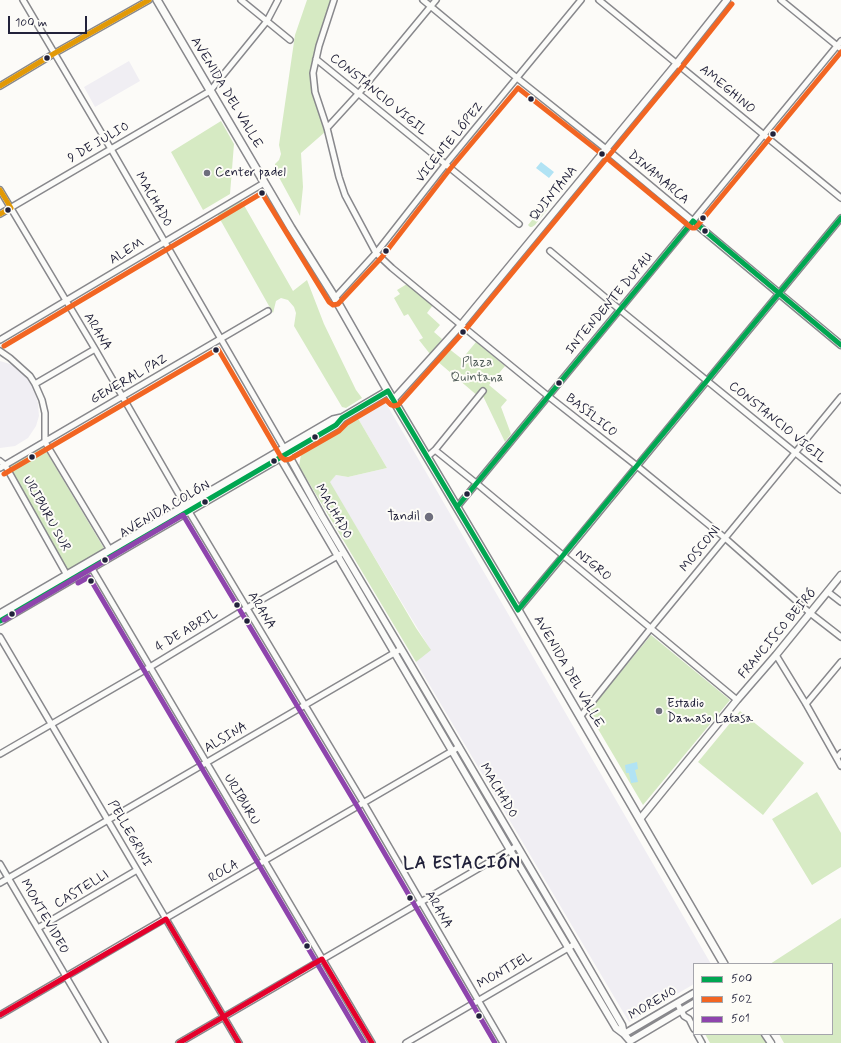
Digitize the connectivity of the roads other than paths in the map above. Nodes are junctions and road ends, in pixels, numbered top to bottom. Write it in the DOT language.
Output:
graph roads {
  1 [pos="23,0"];
  2 [pos="149,0"];
  3 [pos="157,0"];
  4 [pos="241,0"];
  5 [pos="278,0"];
  6 [pos="334,0"];
  7 [pos="423,0"];
  8 [pos="436,0"];
  9 [pos="581,0"];
  10 [pos="599,0"];
  11 [pos="727,0"];
  12 [pos="781,0"];
  13 [pos="430,6"];
  14 [pos="267,21"];
  15 [pos="290,40"];
  16 [pos="841,41"];
  17 [pos="839,48"];
  18 [pos="54,53"];
  19 [pos="316,59"];
  20 [pos="677,63"];
  21 [pos="517,78"];
  22 [pos="0,86"];
  23 [pos="210,91"];
  24 [pos="359,92"];
  25 [pos="327,128"];
  26 [pos="763,134"];
  27 [pos="111,148"];
  28 [pos="606,149"];
  29 [pos="445,165"];
  30 [pos="264,183"];
  31 [pos="0,190"];
  32 [pos="841,198"];
  33 [pos="11,208"];
  34 [pos="0,214"];
  35 [pos="841,218"];
  36 [pos="693,221"];
  37 [pos="519,224"];
  38 [pos="164,242"];
  39 [pos="550,251"];
  40 [pos="376,253"];
  41 [pos="779,293"];
  42 [pos="335,298"];
  43 [pos="65,301"];
  44 [pos="619,310"];
  45 [pos="268,311"];
  46 [pos="461,325"];
  47 [pos="221,339"];
  48 [pos="0,340"];
  49 [pos="841,345"];
  50 [pos="95,349"];
  51 [pos="0,351"];
  52 [pos="707,380"];
  53 [pos="36,384"];
  54 [pos="388,391"];
  55 [pos="482,391"];
  56 [pos="548,396"];
  57 [pos="121,397"];
  58 [pos="841,397"];
  59 [pos="394,399"];
  60 [pos="45,442"];
  61 [pos="435,450"];
  62 [pos="286,451"];
  63 [pos="795,452"];
  64 [pos="279,455"];
  65 [pos="427,457"];
  66 [pos="0,461"];
  67 [pos="5,465"];
  68 [pos="637,466"];
  69 [pos="0,468"];
  70 [pos="476,483"];
  71 [pos="841,490"];
  72 [pos="457,507"];
  73 [pos="187,508"];
  74 [pos="725,538"];
  75 [pos="110,550"];
  76 [pos="341,555"];
  77 [pos="563,556"];
  78 [pos="91,567"];
  79 [pos="69,577"];
  80 [pos="841,577"];
  81 [pos="828,592"];
  82 [pos="841,602"];
  83 [pos="247,608"];
  84 [pos="518,610"];
  85 [pos="810,613"];
  86 [pos="0,614"];
  87 [pos="0,621"];
  88 [pos="651,628"];
  89 [pos="0,637"];
  90 [pos="841,637"];
  91 [pos="401,648"];
  92 [pos="395,653"];
  93 [pos="776,655"];
  94 [pos="841,662"];
  95 [pos="150,667"];
  96 [pos="737,700"];
  97 [pos="806,704"];
  98 [pos="305,705"];
  99 [pos="580,716"];
  100 [pos="51,724"];
  101 [pos="459,747"];
  102 [pos="452,751"];
  103 [pos="841,753"];
  104 [pos="0,754"];
  105 [pos="837,758"];
  106 [pos="206,763"];
  107 [pos="841,766"];
  108 [pos="363,802"];
  109 [pos="640,818"];
  110 [pos="108,820"];
  111 [pos="517,846"];
  112 [pos="510,850"];
  113 [pos="264,861"];
  114 [pos="0,864"];
  115 [pos="137,870"];
  116 [pos="9,878"];
  117 [pos="0,883"];
  118 [pos="420,902"];
  119 [pos="166,919"];
  120 [pos="38,928"];
  121 [pos="575,944"];
  122 [pos="568,948"];
  123 [pos="322,959"];
  124 [pos="723,963"];
  125 [pos="66,977"];
  126 [pos="693,994"];
  127 [pos="478,1000"];
  128 [pos="676,1003"];
  129 [pos="691,1004"];
  130 [pos="681,1011"];
  131 [pos="0,1015"];
  132 [pos="223,1017"];
  133 [pos="688,1019"];
  134 [pos="693,1027"];
  135 [pos="624,1034"];
  136 [pos="630,1042"];
  137 [pos="105,1043"];
  138 [pos="179,1043"];
  139 [pos="239,1043"];
  140 [pos="372,1043"];
  141 [pos="406,1043"];
  142 [pos="503,1043"];
  1 -- 18 [label="street, MACHADO"];
  2 -- 18 [label="street"];
  3 -- 23 [label="main road, AVENIDA DEL VALLE"];
  4 -- 14 [label="street"];
  5 -- 14 [label="street"];
  6 -- 19 [label="street, BASÍLICO"];
  7 -- 13 [label="street, DINAMARCA"];
  8 -- 13 [label="street"];
  9 -- 21 [label="street, VICENTE LÓPEZ"];
  10 -- 20 [label="street, AMEGHINO"];
  11 -- 20 [label="street, QUINTANA"];
  12 -- 17 [label="street"];
  13 -- 21 [label="street, DINAMARCA"];
  13 -- 24 [label="street"];
  14 -- 15 [label="street"];
  14 -- 23 [label="street"];
  16 -- 17 [label="street, INTENDENTE DUFAU"];
  17 -- 26 [label="street, INTENDENTE DUFAU"];
  18 -- 22 [label="street"];
  18 -- 27 [label="street, MACHADO"];
  19 -- 24 [label="street, CONSTANCIO VIGIL"];
  19 -- 25 [label="street, BASÍLICO"];
  20 -- 26 [label="street, AMEGHINO"];
  20 -- 28 [label="street, QUINTANA"];
  21 -- 28 [label="street, DINAMARCA"];
  21 -- 29 [label="street, VICENTE LÓPEZ"];
  23 -- 27 [label="street, 9 DE JULIO"];
  23 -- 30 [label="main road, AVENIDA DEL VALLE"];
  24 -- 25 [label="street"];
  24 -- 29 [label="street, CONSTANCIO VIGIL"];
  25 -- 40 [label="street, BASÍLICO"];
  26 -- 32 [label="street, AMEGHINO"];
  26 -- 36 [label="street, INTENDENTE DUFAU"];
  27 -- 33 [label="street, 9 DE JULIO"];
  27 -- 38 [label="street, MACHADO"];
  28 -- 36 [label="street, DINAMARCA"];
  28 -- 46 [label="street, QUINTANA"];
  29 -- 37 [label="street, CONSTANCIO VIGIL"];
  29 -- 40 [label="street, VICENTE LÓPEZ"];
  30 -- 38 [label="street, ALEM"];
  30 -- 42 [label="main road, AVENIDA DEL VALLE"];
  31 -- 33 [label="street, ARANA"];
  33 -- 34 [label="street, 9 DE JULIO"];
  33 -- 43 [label="street, ARANA"];
  35 -- 41 [label="street"];
  36 -- 41 [label="street, DINAMARCA"];
  36 -- 44 [label="street, INTENDENTE DUFAU"];
  38 -- 43 [label="street, ALEM"];
  38 -- 47 [label="street, MACHADO"];
  39 -- 44 [label="street, CONSTANCIO VIGIL"];
  40 -- 42 [label="street, VICENTE LÓPEZ"];
  40 -- 46 [label="street, BASÍLICO"];
  41 -- 49 [label="street, DINAMARCA"];
  41 -- 52 [label="street"];
  42 -- 54 [label="main road, AVENIDA DEL VALLE"];
  43 -- 48 [label="street, ALEM"];
  43 -- 50 [label="street, ARANA"];
  44 -- 52 [label="street, CONSTANCIO VIGIL"];
  44 -- 56 [label="street, INTENDENTE DUFAU"];
  45 -- 47 [label="street, GENERAL PAZ"];
  46 -- 56 [label="street, BASÍLICO"];
  46 -- 59 [label="street, QUINTANA"];
  47 -- 57 [label="street, GENERAL PAZ"];
  47 -- 62 [label="street, MACHADO"];
  50 -- 53 [label="street"];
  50 -- 57 [label="street, ARANA"];
  51 -- 53 [label="street"];
  52 -- 63 [label="street, CONSTANCIO VIGIL"];
  52 -- 68 [label="street"];
  53 -- 60 [label="street"];
  54 -- 59 [label="main road, AVENIDA DEL VALLE"];
  54 -- 62 [label="main road, AVENIDA COLÓN"];
  55 -- 61 [label="street"];
  56 -- 68 [label="street, BASÍLICO"];
  56 -- 70 [label="street, INTENDENTE DUFAU"];
  57 -- 60 [label="street, GENERAL PAZ"];
  57 -- 73 [label="street, ARANA"];
  58 -- 63 [label="street, MOSCONI"];
  59 -- 65 [label="main road, AVENIDA DEL VALLE"];
  60 -- 67 [label="street, GENERAL PAZ"];
  60 -- 75 [label="street"];
  61 -- 65 [label="street"];
  61 -- 70 [label="street, NIGRO"];
  62 -- 64 [label="main road, AVENIDA COLÓN"];
  62 -- 76 [label="street, MACHADO"];
  63 -- 71 [label="street, CONSTANCIO VIGIL"];
  63 -- 74 [label="street, MOSCONI"];
  64 -- 73 [label="main road, AVENIDA COLÓN"];
  64 -- 76 [label="street, MACHADO"];
  65 -- 72 [label="main road, AVENIDA DEL VALLE"];
  66 -- 67 [label="street, URIBURU SUR"];
  67 -- 69 [label="street, GENERAL PAZ"];
  67 -- 79 [label="street, URIBURU SUR"];
  68 -- 74 [label="street, BASÍLICO"];
  68 -- 77 [label="street"];
  70 -- 72 [label="street, INTENDENTE DUFAU"];
  70 -- 77 [label="street, NIGRO"];
  72 -- 84 [label="main road, AVENIDA DEL VALLE"];
  73 -- 75 [label="main road, AVENIDA COLÓN"];
  73 -- 78 [label="main road, AVENIDA COLÓN"];
  73 -- 83 [label="street, ARANA"];
  74 -- 85 [label="street, BASÍLICO"];
  74 -- 88 [label="street, MOSCONI"];
  75 -- 79 [label="main road, AVENIDA COLÓN"];
  76 -- 83 [label="street, 4 DE ABRIL"];
  76 -- 91 [label="street, MACHADO"];
  76 -- 92 [label="street, MACHADO"];
  77 -- 84 [label="street"];
  77 -- 88 [label="street, NIGRO"];
  78 -- 79 [label="main road, AVENIDA COLÓN"];
  78 -- 95 [label="street, URIBURU"];
  79 -- 86 [label="main road, AVENIDA COLÓN"];
  79 -- 87 [label="main road, AVENIDA COLÓN"];
  80 -- 81 [label="street, FRANCISCO BEIRÓ"];
  81 -- 82 [label="street"];
  81 -- 85 [label="street, FRANCISCO BEIRÓ"];
  83 -- 95 [label="street, 4 DE ABRIL"];
  83 -- 98 [label="street, ARANA"];
  84 -- 99 [label="main road, AVENIDA DEL VALLE"];
  85 -- 90 [label="street, BASÍLICO"];
  85 -- 93 [label="street, FRANCISCO BEIRÓ"];
  88 -- 96 [label="street, NIGRO"];
  88 -- 99 [label="street, MOSCONI"];
  89 -- 100 [label="street, PELLEGRINI"];
  91 -- 92 [label="street, ALSINA"];
  91 -- 101 [label="street, MACHADO"];
  92 -- 98 [label="street, ALSINA"];
  92 -- 102 [label="street, MACHADO"];
  93 -- 96 [label="street, FRANCISCO BEIRÓ"];
  93 -- 97 [label="street"];
  94 -- 97 [label="street"];
  95 -- 100 [label="street, 4 DE ABRIL"];
  95 -- 106 [label="street, URIBURU"];
  96 -- 109 [label="street, FRANCISCO BEIRÓ"];
  97 -- 105 [label="street"];
  98 -- 106 [label="street, ALSINA"];
  98 -- 108 [label="street, ARANA"];
  99 -- 109 [label="main road, AVENIDA DEL VALLE"];
  100 -- 104 [label="street, 4 DE ABRIL"];
  100 -- 110 [label="street, PELLEGRINI"];
  101 -- 102 [label="street, ROCA"];
  101 -- 111 [label="street, MACHADO"];
  102 -- 108 [label="street, ROCA"];
  102 -- 112 [label="street, MACHADO"];
  103 -- 105 [label="street"];
  105 -- 107 [label="street"];
  106 -- 110 [label="street, ALSINA"];
  106 -- 113 [label="street, URIBURU"];
  108 -- 113 [label="street, ROCA"];
  108 -- 118 [label="street, ARANA"];
  109 -- 124 [label="main road, AVENIDA DEL VALLE"];
  110 -- 115 [label="street, PELLEGRINI"];
  110 -- 116 [label="street, ALSINA"];
  111 -- 112 [label="street"];
  111 -- 121 [label="street, MACHADO"];
  112 -- 118 [label="street"];
  112 -- 122 [label="street, MACHADO"];
  113 -- 119 [label="street, ROCA"];
  113 -- 123 [label="street, URIBURU"];
  114 -- 116 [label="street, MONTEVIDEO"];
  115 -- 119 [label="street, PELLEGRINI"];
  115 -- 120 [label="street, CASTELLI"];
  116 -- 117 [label="street, ALSINA"];
  116 -- 120 [label="street, MONTEVIDEO"];
  118 -- 123 [label="street"];
  118 -- 127 [label="street, ARANA"];
  119 -- 125 [label="street, ROCA"];
  119 -- 132 [label="street, PELLEGRINI"];
  120 -- 125 [label="street, MONTEVIDEO"];
  121 -- 122 [label="street, MONTIEL"];
  121 -- 135 [label="street, MACHADO"];
  122 -- 127 [label="street, MONTIEL"];
  122 -- 135 [label="street, MACHADO"];
  123 -- 132 [label="street"];
  123 -- 140 [label="street, URIBURU"];
  125 -- 131 [label="street, ROCA"];
  125 -- 137 [label="street, MONTEVIDEO"];
  126 -- 128 [label="street, MORENO"];
  127 -- 141 [label="street, MONTIEL"];
  127 -- 142 [label="street, ARANA"];
  128 -- 130 [label="street"];
  128 -- 135 [label="street, MORENO"];
  129 -- 130 [label="street, MORENO"];
  129 -- 133 [label="street"];
  130 -- 133 [label="street"];
  130 -- 136 [label="street, MORENO"];
  132 -- 138 [label="street"];
  132 -- 139 [label="street, PELLEGRINI"];
  133 -- 134 [label="street"];
  135 -- 136 [label="street, MACHADO"];
}
